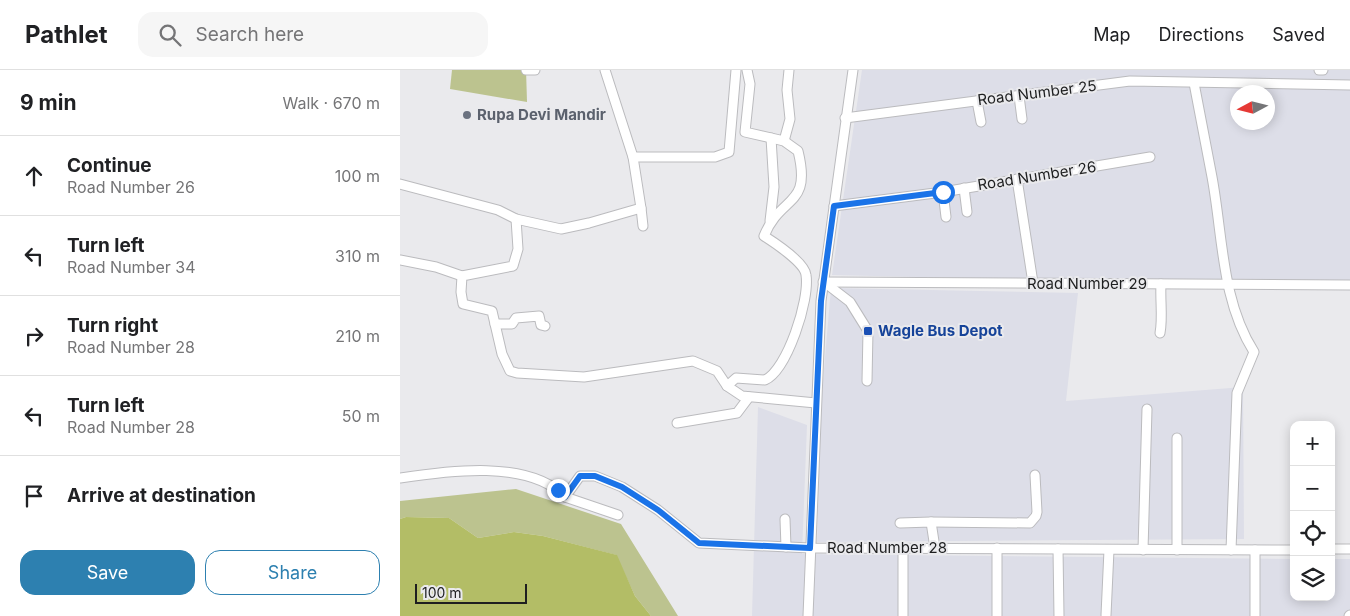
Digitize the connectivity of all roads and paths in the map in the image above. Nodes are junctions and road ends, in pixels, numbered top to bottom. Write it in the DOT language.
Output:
graph roads {
  1 [pos="526,70"];
  2 [pos="535,70"];
  3 [pos="605,70"];
  4 [pos="736,70"];
  5 [pos="748,70"];
  6 [pos="789,70"];
  7 [pos="853,70"];
  8 [pos="1319,70"];
  9 [pos="1323,70"];
  10 [pos="1194,83"];
  11 [pos="1350,85"];
  12 [pos="1019,96"];
  13 [pos="977,101"];
  14 [pos="845,118"];
  15 [pos="1022,119"];
  16 [pos="981,122"];
  17 [pos="771,138"];
  18 [pos="784,141"];
  19 [pos="633,156"];
  20 [pos="1150,157"];
  21 [pos="1017,179"];
  22 [pos="400,184"];
  23 [pos="964,188"];
  24 [pos="933,197"];
  25 [pos="834,206"];
  26 [pos="641,208"];
  27 [pos="967,212"];
  28 [pos="946,218"];
  29 [pos="516,219"];
  30 [pos="770,221"];
  31 [pos="643,226"];
  32 [pos="400,260"];
  33 [pos="462,276"];
  34 [pos="823,282"];
  35 [pos="1033,283"];
  36 [pos="1161,284"];
  37 [pos="1227,284"];
  38 [pos="1350,285"];
  39 [pos="496,324"];
  40 [pos="545,326"];
  41 [pos="1160,333"];
  42 [pos="867,381"];
  43 [pos="727,386"];
  44 [pos="749,397"];
  45 [pos="816,403"];
  46 [pos="1147,409"];
  47 [pos="677,423"];
  48 [pos="1177,438"];
  49 [pos="1035,475"];
  50 [pos="400,478"];
  51 [pos="565,497"];
  52 [pos="618,515"];
  53 [pos="785,519"];
  54 [pos="931,522"];
  55 [pos="900,523"];
  56 [pos="786,547"];
  57 [pos="810,548"];
  58 [pos="935,548"];
  59 [pos="997,548"];
  60 [pos="903,549"];
  61 [pos="1335,549"];
  62 [pos="1350,549"];
  63 [pos="1058,550"];
  64 [pos="1109,550"];
  65 [pos="1143,550"];
  66 [pos="1177,550"];
  67 [pos="1232,550"];
  68 [pos="1255,550"];
  69 [pos="1290,550"];
  70 [pos="1106,615"];
  71 [pos="808,616"];
  72 [pos="903,616"];
  73 [pos="997,616"];
  74 [pos="1059,616"];
  75 [pos="1255,616"];
  1 -- 2 [label="street"];
  3 -- 19 [label="street"];
  4 -- 19 [label="street"];
  5 -- 17 [label="street"];
  6 -- 18 [label="street"];
  7 -- 14 [label="street"];
  8 -- 9 [label="street"];
  10 -- 11 [label="street, Road Number 25"];
  10 -- 12 [label="street, Road Number 25"];
  10 -- 37 [label="street"];
  12 -- 13 [label="street, Road Number 25"];
  12 -- 15 [label="street"];
  13 -- 14 [label="street, Road Number 25"];
  13 -- 16 [label="street"];
  14 -- 25 [label="street"];
  17 -- 18 [label="street"];
  17 -- 30 [label="street"];
  18 -- 30 [label="street"];
  19 -- 26 [label="street"];
  20 -- 21 [label="street, Road Number 26"];
  21 -- 23 [label="street, Road Number 26"];
  21 -- 35 [label="street"];
  22 -- 29 [label="street"];
  23 -- 24 [label="street, Road Number 26"];
  23 -- 27 [label="street"];
  24 -- 25 [label="street, Road Number 26"];
  24 -- 28 [label="street"];
  25 -- 34 [label="street"];
  26 -- 29 [label="street"];
  26 -- 31 [label="street"];
  29 -- 33 [label="street"];
  30 -- 43 [label="street"];
  32 -- 33 [label="street"];
  33 -- 39 [label="street"];
  34 -- 35 [label="street, Road Number 29"];
  34 -- 42 [label="street"];
  34 -- 45 [label="street"];
  35 -- 36 [label="street, Road Number 29"];
  36 -- 37 [label="street, Road Number 29"];
  36 -- 41 [label="street"];
  37 -- 38 [label="street, Road Number 29"];
  37 -- 67 [label="street"];
  39 -- 40 [label="street"];
  39 -- 43 [label="street"];
  43 -- 44 [label="street"];
  44 -- 45 [label="street"];
  44 -- 47 [label="street"];
  45 -- 57 [label="street"];
  46 -- 65 [label="street"];
  48 -- 66 [label="street"];
  49 -- 54 [label="street"];
  50 -- 51 [label="street"];
  51 -- 52 [label="street"];
  51 -- 56 [label="street, Road Number 28"];
  53 -- 56 [label="street"];
  54 -- 55 [label="street"];
  54 -- 58 [label="street"];
  56 -- 57 [label="street, Road Number 28"];
  57 -- 60 [label="street, Road Number 28"];
  57 -- 71 [label="street"];
  58 -- 59 [label="street, Road Number 28"];
  58 -- 60 [label="street, Road Number 28"];
  59 -- 63 [label="street, Road Number 28"];
  59 -- 73 [label="street"];
  60 -- 72 [label="street"];
  61 -- 62 [label="street"];
  63 -- 64 [label="street, Road Number 28"];
  63 -- 74 [label="street"];
  64 -- 65 [label="street, Road Number 28"];
  64 -- 70 [label="street"];
  65 -- 66 [label="street, Road Number 28"];
  66 -- 67 [label="street, Road Number 28"];
  67 -- 68 [label="street, Road Number 28"];
  68 -- 69 [label="street, Road Number 28"];
  68 -- 75 [label="street"];
}
